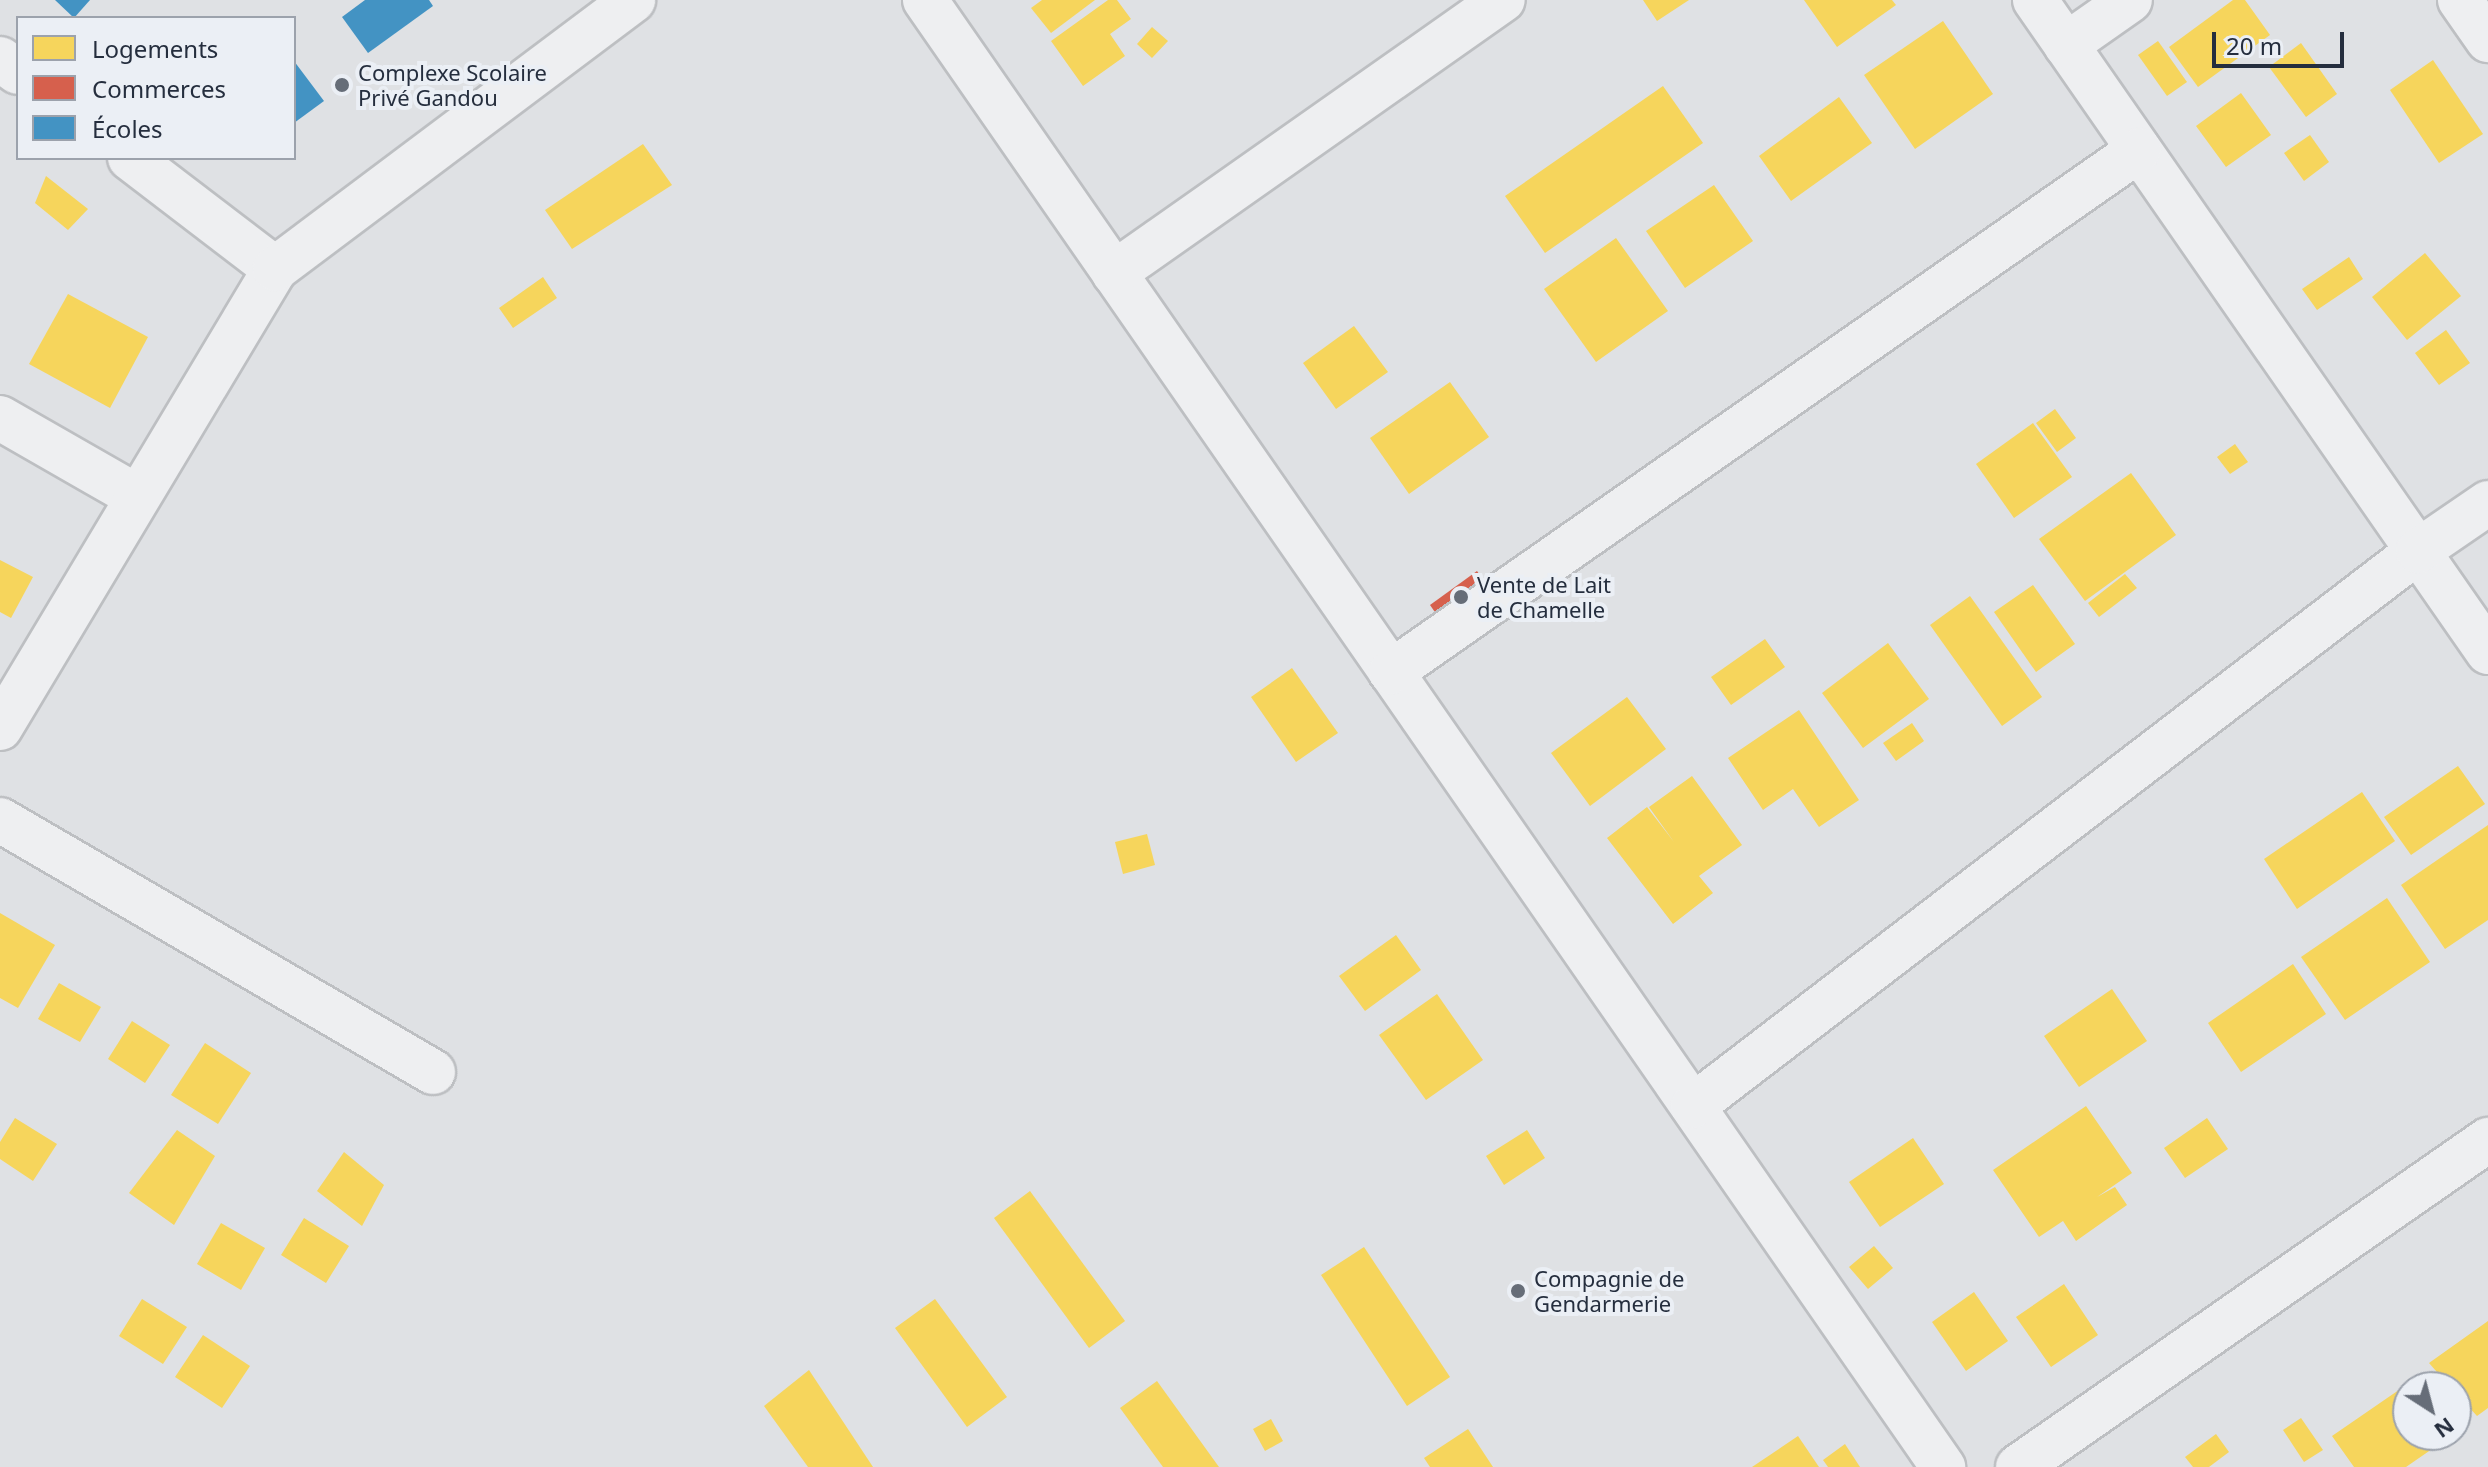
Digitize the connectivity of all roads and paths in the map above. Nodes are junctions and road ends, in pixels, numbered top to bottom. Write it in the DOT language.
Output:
graph roads {
  1 [pos="633,0"];
  2 [pos="925,0"];
  3 [pos="1503,0"];
  4 [pos="2035,0"];
  5 [pos="2130,0"];
  6 [pos="2460,0"];
  7 [pos="2488,40"];
  8 [pos="2066,45"];
  9 [pos="2139,150"];
  10 [pos="133,160"];
  11 [pos="275,269"];
  12 [pos="1114,273"];
  13 [pos="0,418"];
  14 [pos="136,496"];
  15 [pos="2488,503"];
  16 [pos="2418,551"];
  17 [pos="2488,652"];
  18 [pos="1391,672"];
  19 [pos="0,728"];
  20 [pos="0,820"];
  21 [pos="433,1072"];
  22 [pos="1693,1106"];
  23 [pos="2488,1140"];
  24 [pos="1943,1467"];
  25 [pos="2018,1467"];
  1 -- 11 [label="street"];
  2 -- 12 [label="street"];
  3 -- 12 [label="street"];
  4 -- 8 [label="street"];
  5 -- 8 [label="street"];
  6 -- 7 [label="street"];
  8 -- 9 [label="street"];
  9 -- 16 [label="street"];
  9 -- 18 [label="street"];
  10 -- 11 [label="street"];
  11 -- 14 [label="street"];
  12 -- 18 [label="street"];
  13 -- 14 [label="street"];
  14 -- 19 [label="street"];
  15 -- 16 [label="street"];
  16 -- 17 [label="street"];
  16 -- 22 [label="street"];
  18 -- 22 [label="street"];
  20 -- 21 [label="street"];
  22 -- 24 [label="street"];
  23 -- 25 [label="street"];
}
